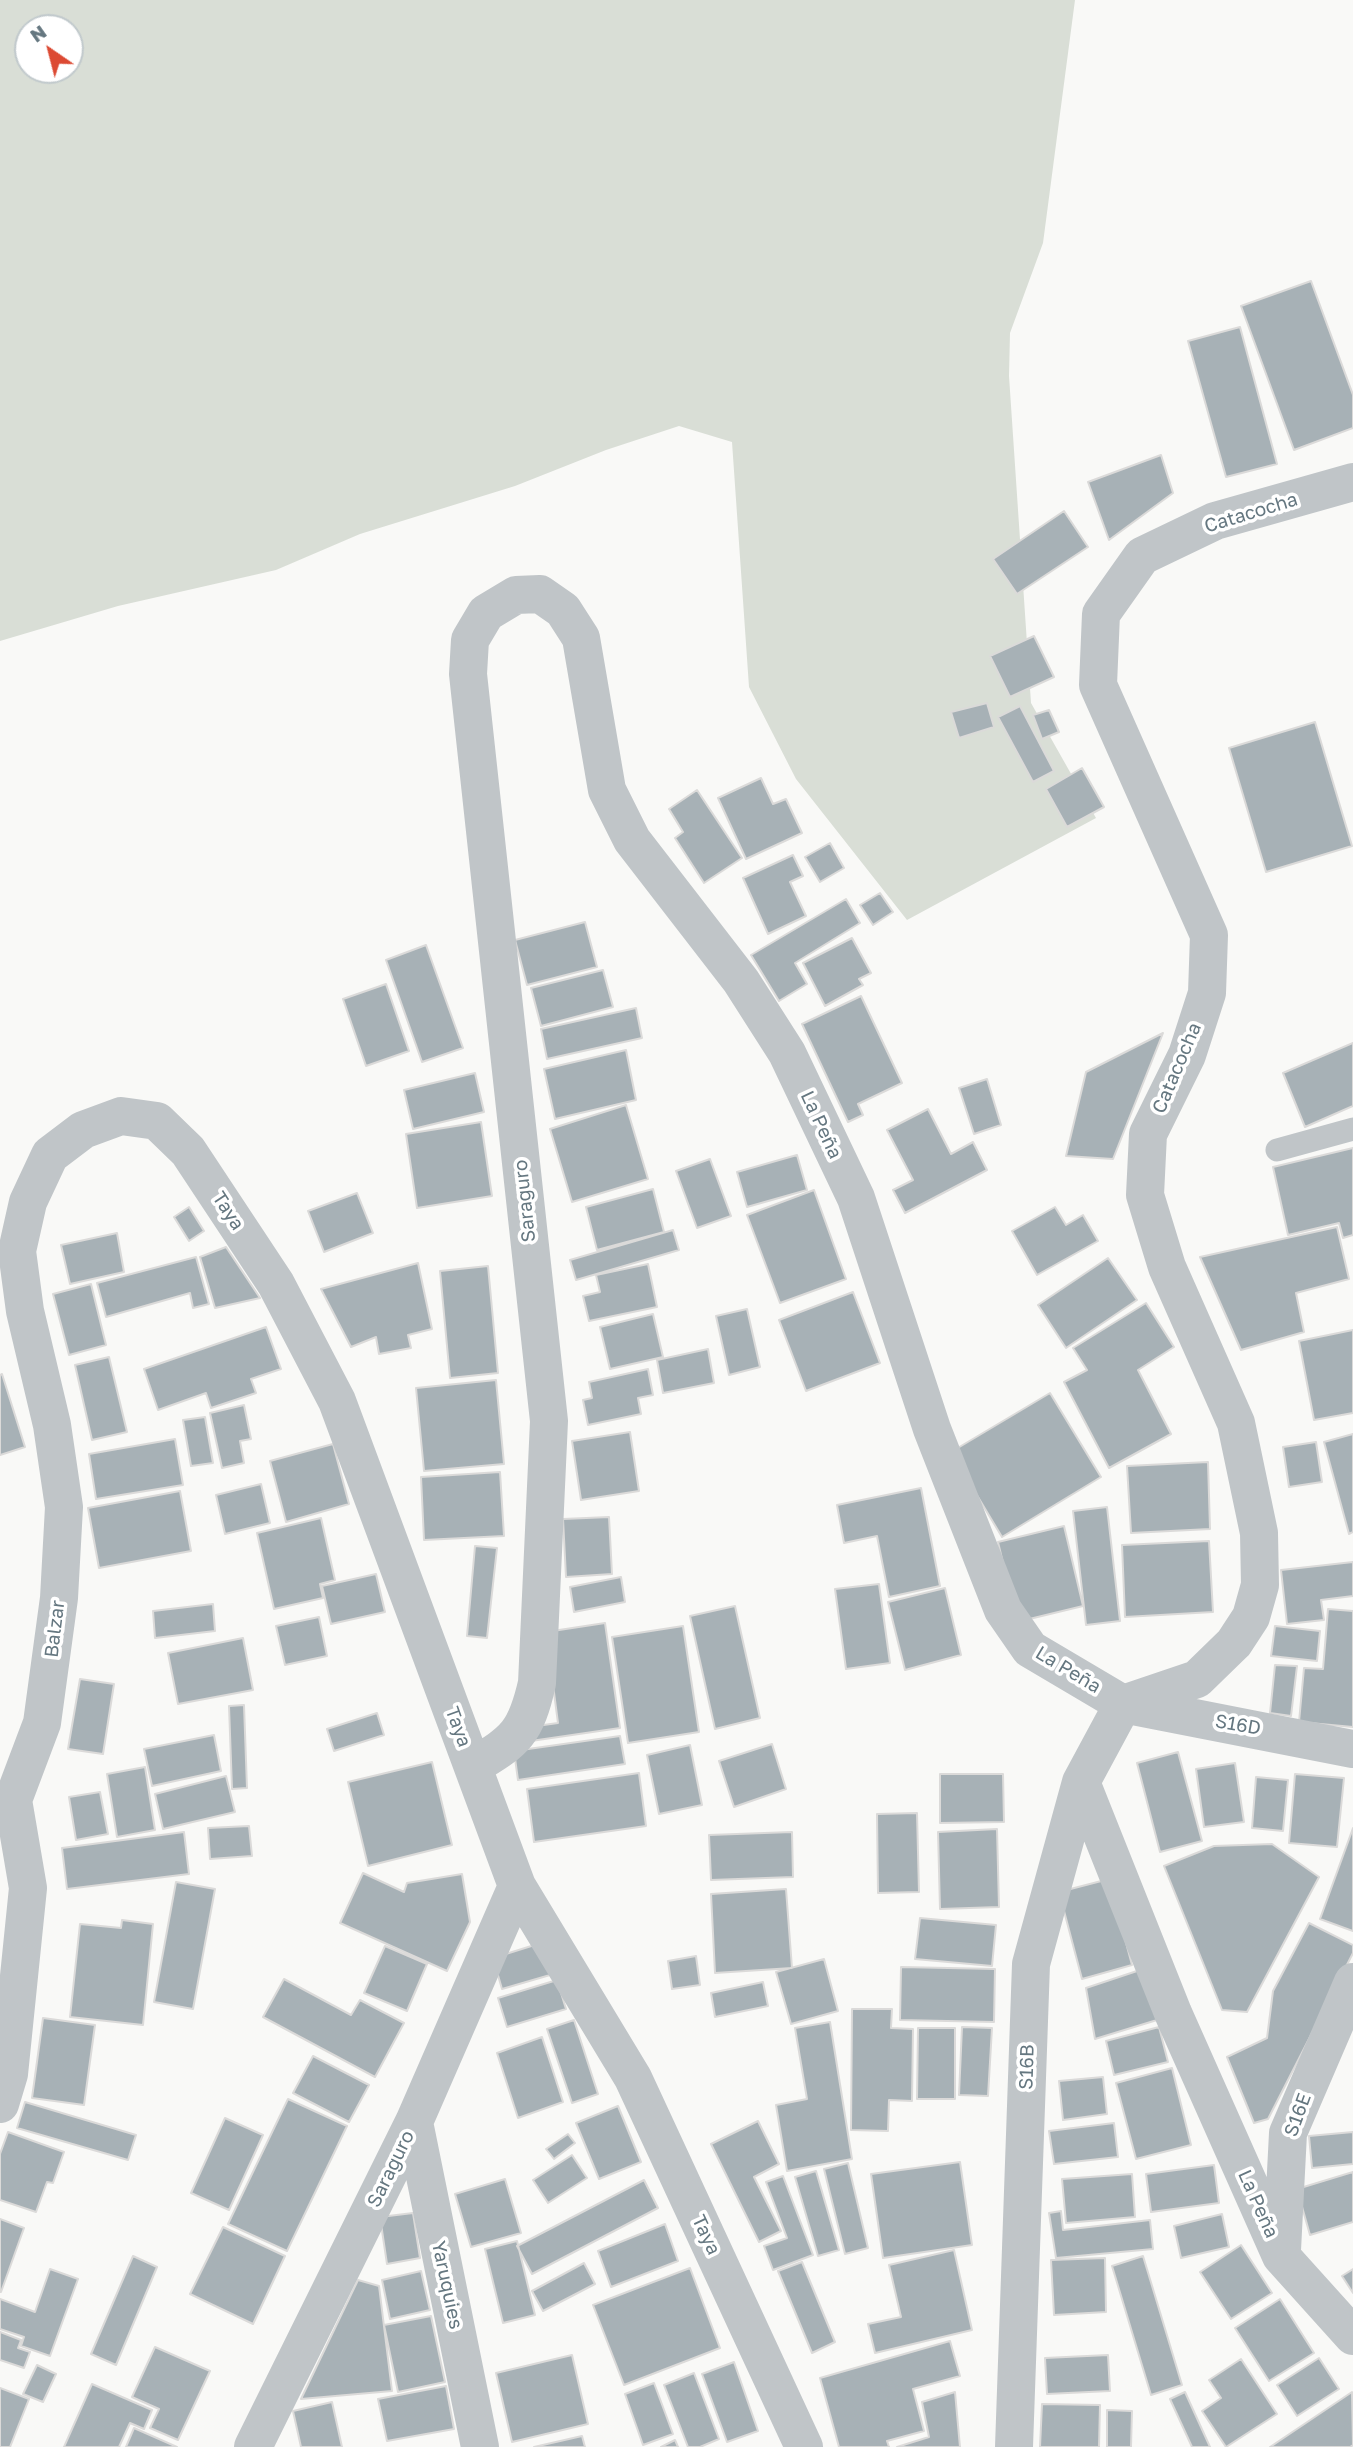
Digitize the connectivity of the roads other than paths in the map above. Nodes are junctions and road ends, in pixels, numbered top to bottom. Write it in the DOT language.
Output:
graph roads {
  1 [pos="1353,482"];
  2 [pos="486,613"];
  3 [pos="1353,1129"];
  4 [pos="1277,1150"];
  5 [pos="50,1155"];
  6 [pos="1123,1704"];
  7 [pos="1353,1748"];
  8 [pos="472,1766"];
  9 [pos="1081,1782"];
  10 [pos="6,1795"];
  11 [pos="517,1886"];
  12 [pos="1353,1982"];
  13 [pos="0,2104"];
  14 [pos="414,2122"];
  15 [pos="1281,2256"];
  16 [pos="1353,2336"];
  17 [pos="253,2447"];
  18 [pos="480,2447"];
  19 [pos="804,2447"];
  20 [pos="1014,2447"];
  1 -- 6 [label="street, Catacocha"];
  2 -- 6 [label="street, La Peña"];
  2 -- 8 [label="street, Saraguro"];
  3 -- 4 [label="lane"];
  5 -- 8 [label="street, Taya"];
  5 -- 10 [label="street, Balzar"];
  6 -- 7 [label="street, S16D"];
  6 -- 9 [label="street, S16B"];
  8 -- 11 [label="street, Taya"];
  9 -- 15 [label="street, La Peña"];
  9 -- 20 [label="street, S16B"];
  10 -- 13 [label="street, Balzar"];
  11 -- 14 [label="street, Saraguro"];
  11 -- 19 [label="street, Taya"];
  12 -- 15 [label="street, S16E"];
  14 -- 17 [label="street, Saraguro"];
  14 -- 18 [label="street, Yaruquies"];
  15 -- 16 [label="street, La Peña"];
}
